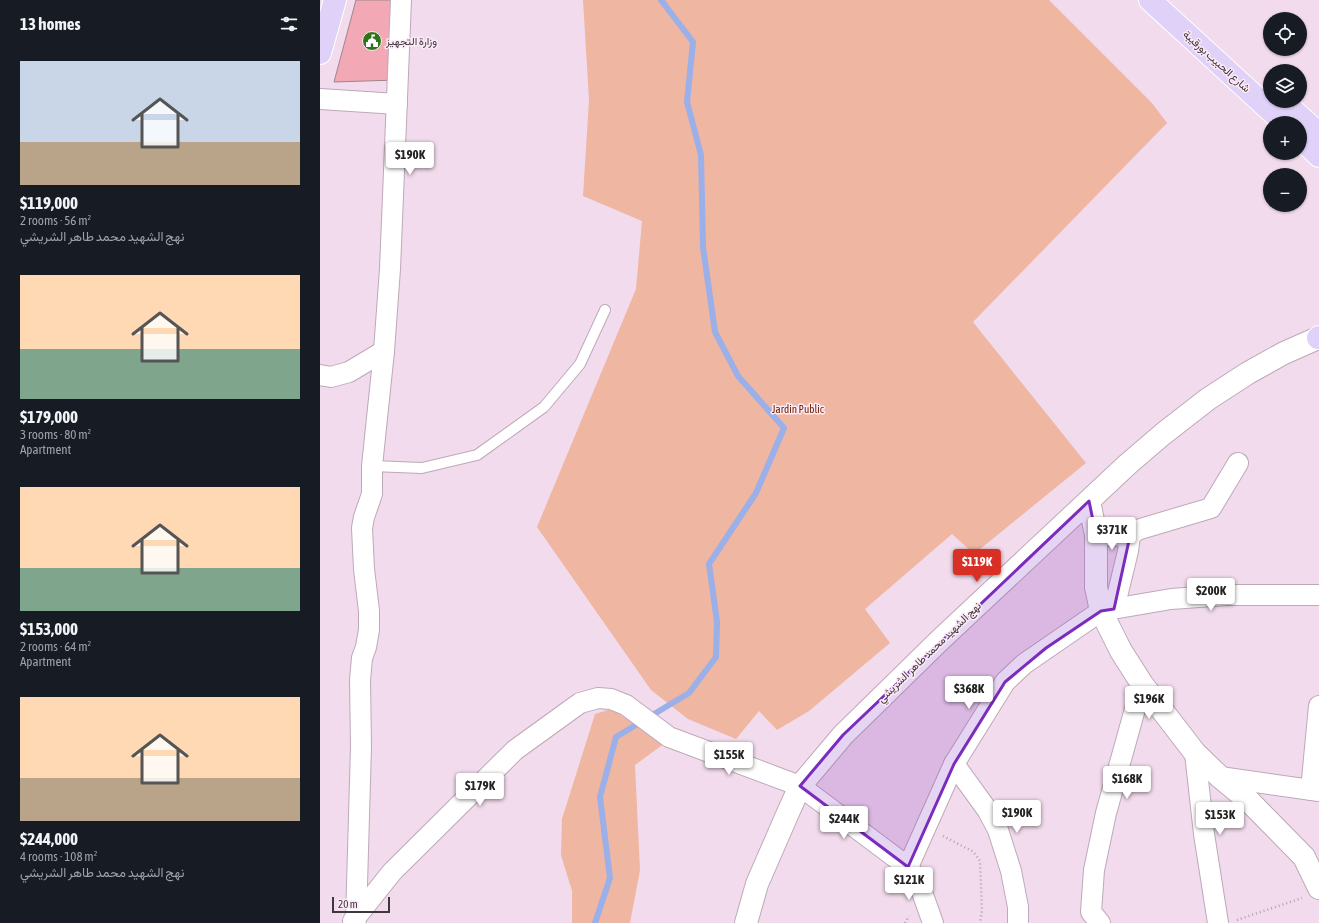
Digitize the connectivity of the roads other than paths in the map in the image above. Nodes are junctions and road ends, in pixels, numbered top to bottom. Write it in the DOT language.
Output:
graph roads {
  1 [pos="335,0"];
  2 [pos="402,0"];
  3 [pos="1150,0"];
  4 [pos="1172,0"];
  5 [pos="320,53"];
  6 [pos="1263,83"];
  7 [pos="320,98"];
  8 [pos="397,104"];
  9 [pos="1291,108"];
  10 [pos="1276,116"];
  11 [pos="1319,134"];
  12 [pos="1307,145"];
  13 [pos="1319,156"];
  14 [pos="605,310"];
  15 [pos="1318,338"];
  16 [pos="384,351"];
  17 [pos="320,375"];
  18 [pos="1238,463"];
  19 [pos="372,466"];
  20 [pos="1089,501"];
  21 [pos="1096,535"];
  22 [pos="1130,536"];
  23 [pos="1319,595"];
  24 [pos="1107,610"];
  25 [pos="1142,684"];
  26 [pos="1319,706"];
  27 [pos="1318,734"];
  28 [pos="1195,753"];
  29 [pos="954,764"];
  30 [pos="1220,777"];
  31 [pos="800,786"];
  32 [pos="1315,791"];
  33 [pos="908,867"];
  34 [pos="1312,892"];
  35 [pos="1091,919"];
  36 [pos="353,921"];
  37 [pos="1227,922"];
  38 [pos="746,923"];
  39 [pos="933,923"];
  40 [pos="1018,923"];
  1 -- 5 [label="main road"];
  2 -- 8 [label="street"];
  3 -- 10 [label="main road, شارع الحبيب بورقيبة"];
  4 -- 6 [label="main road, شارع الحبيب بورقيبة"];
  7 -- 8 [label="street"];
  8 -- 16 [label="street"];
  9 -- 11 [label="main road"];
  12 -- 13 [label="main road"];
  14 -- 19 [label="lane"];
  15 -- 20 [label="street, نهج الشهيد محمد طاهر الشريشي"];
  16 -- 17 [label="street"];
  16 -- 19 [label="street"];
  18 -- 22 [label="street"];
  19 -- 36 [label="street"];
  20 -- 21 [label="street"];
  20 -- 31 [label="street, نهج الشهيد محمد طاهر الشريشي"];
  21 -- 22 [label="street"];
  21 -- 24 [label="street"];
  22 -- 24 [label="street"];
  23 -- 24 [label="street"];
  24 -- 25 [label="street"];
  24 -- 29 [label="street"];
  25 -- 28 [label="street"];
  25 -- 35 [label="street"];
  26 -- 27 [label="street"];
  27 -- 32 [label="street"];
  28 -- 30 [label="street"];
  28 -- 37 [label="street"];
  29 -- 33 [label="street"];
  29 -- 40 [label="street"];
  30 -- 32 [label="street"];
  30 -- 34 [label="street"];
  31 -- 33 [label="street"];
  31 -- 36 [label="street"];
  31 -- 38 [label="street, نهج الشهيد محمد طاهر الشريشي"];
  33 -- 39 [label="street"];
}
